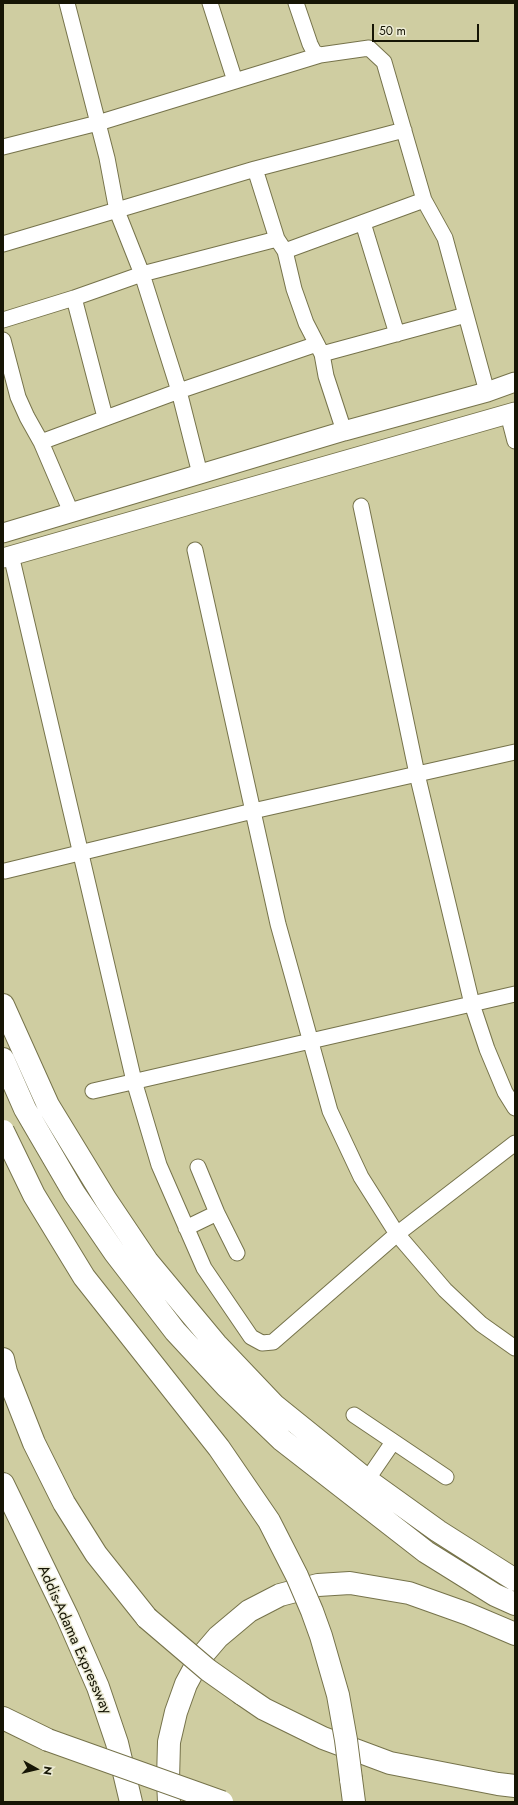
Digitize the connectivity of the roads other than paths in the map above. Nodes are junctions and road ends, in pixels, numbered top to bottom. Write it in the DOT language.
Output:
graph roads {
  1 [pos="67,3"];
  2 [pos="210,3"];
  3 [pos="296,3"];
  4 [pos="320,55"];
  5 [pos="235,81"];
  6 [pos="98,123"];
  7 [pos="404,130"];
  8 [pos="3,147"];
  9 [pos="255,169"];
  10 [pos="424,200"];
  11 [pos="117,211"];
  12 [pos="363,223"];
  13 [pos="3,244"];
  14 [pos="281,245"];
  15 [pos="142,274"];
  16 [pos="74,298"];
  17 [pos="466,315"];
  18 [pos="3,320"];
  19 [pos="397,334"];
  20 [pos="3,340"];
  21 [pos="319,349"];
  22 [pos="515,382"];
  23 [pos="179,391"];
  24 [pos="487,392"];
  25 [pos="512,413"];
  26 [pos="105,417"];
  27 [pos="344,430"];
  28 [pos="515,441"];
  29 [pos="41,442"];
  30 [pos="200,474"];
  31 [pos="361,506"];
  32 [pos="71,512"];
  33 [pos="3,533"];
  34 [pos="194,550"];
  35 [pos="7,556"];
  36 [pos="515,752"];
  37 [pos="417,774"];
  38 [pos="253,811"];
  39 [pos="81,853"];
  40 [pos="5,871"];
  41 [pos="515,994"];
  42 [pos="472,1004"];
  43 [pos="3,1005"];
  44 [pos="309,1041"];
  45 [pos="3,1059"];
  46 [pos="134,1081"];
  47 [pos="93,1091"];
  48 [pos="515,1108"];
  49 [pos="3,1131"];
  50 [pos="515,1143"];
  51 [pos="198,1167"];
  52 [pos="217,1213"];
  53 [pos="186,1228"];
  54 [pos="396,1234"];
  55 [pos="237,1253"];
  56 [pos="515,1348"];
  57 [pos="3,1359"];
  58 [pos="354,1415"];
  59 [pos="393,1442"];
  60 [pos="446,1477"];
  61 [pos="366,1480"];
  62 [pos="3,1484"];
  63 [pos="515,1580"];
  64 [pos="515,1604"];
  65 [pos="515,1634"];
  66 [pos="4,1719"];
  67 [pos="515,1786"];
  68 [pos="131,1802"];
  69 [pos="169,1802"];
  70 [pos="223,1802"];
  71 [pos="354,1802"];
  1 -- 6 [label="street"];
  2 -- 5 [label="street"];
  3 -- 4 [label="street"];
  4 -- 5 [label="street"];
  4 -- 7 [label="street"];
  5 -- 6 [label="street"];
  6 -- 8 [label="street"];
  6 -- 11 [label="street"];
  7 -- 9 [label="street"];
  7 -- 10 [label="street"];
  9 -- 11 [label="street"];
  9 -- 14 [label="street"];
  10 -- 12 [label="street"];
  10 -- 17 [label="street"];
  11 -- 13 [label="street"];
  11 -- 15 [label="street"];
  12 -- 14 [label="street"];
  12 -- 19 [label="street"];
  14 -- 15 [label="street"];
  14 -- 21 [label="street"];
  15 -- 16 [label="street"];
  15 -- 23 [label="street"];
  16 -- 18 [label="street"];
  16 -- 26 [label="street"];
  17 -- 19 [label="street"];
  17 -- 24 [label="street"];
  19 -- 21 [label="street"];
  20 -- 29 [label="street"];
  21 -- 23 [label="street"];
  21 -- 27 [label="street"];
  22 -- 24 [label="main road"];
  23 -- 26 [label="street"];
  23 -- 30 [label="street"];
  24 -- 27 [label="main road"];
  25 -- 28 [label="street"];
  25 -- 35 [label="main road"];
  26 -- 29 [label="street"];
  27 -- 30 [label="main road"];
  29 -- 32 [label="street"];
  30 -- 32 [label="main road"];
  31 -- 37 [label="street"];
  32 -- 33 [label="main road"];
  34 -- 38 [label="street"];
  35 -- 39 [label="street"];
  36 -- 37 [label="street"];
  37 -- 38 [label="street"];
  37 -- 42 [label="street"];
  38 -- 39 [label="street"];
  38 -- 44 [label="street"];
  39 -- 40 [label="street"];
  39 -- 46 [label="street"];
  41 -- 42 [label="street"];
  42 -- 44 [label="street"];
  42 -- 48 [label="street"];
  43 -- 61 [label="highway"];
  44 -- 46 [label="street"];
  44 -- 54 [label="street"];
  45 -- 64 [label="highway"];
  46 -- 47 [label="street"];
  46 -- 53 [label="street"];
  49 -- 71 [label="highway, bridge"];
  50 -- 54 [label="street"];
  51 -- 52 [label="street"];
  52 -- 53 [label="street"];
  52 -- 55 [label="street"];
  53 -- 54 [label="street"];
  54 -- 56 [label="street"];
  57 -- 67 [label="highway, bridge"];
  58 -- 59 [label="street"];
  59 -- 60 [label="street"];
  59 -- 61 [label="street"];
  61 -- 63 [label="highway"];
  62 -- 68 [label="highway, Addis-Adama Expressway"];
  65 -- 69 [label="highway"];
  66 -- 70 [label="highway, bridge"];
}
